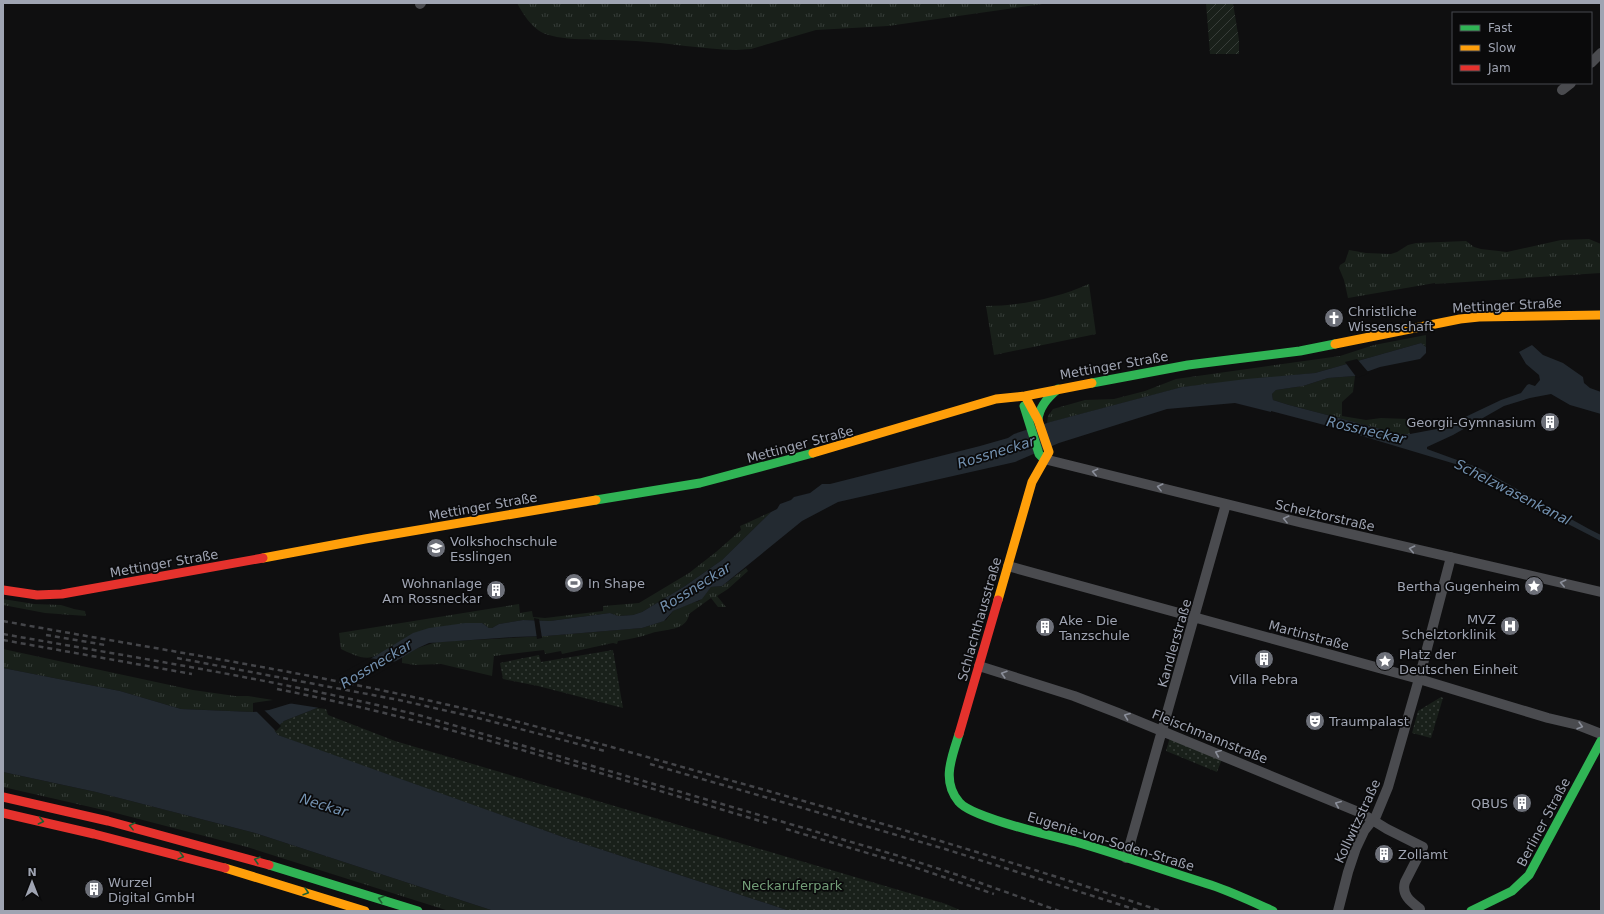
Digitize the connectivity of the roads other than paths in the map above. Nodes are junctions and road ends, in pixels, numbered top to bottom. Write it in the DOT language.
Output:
graph roads {
  1 [pos="1601,53"];
  2 [pos="1592,62"];
  3 [pos="1570,84"];
  4 [pos="1562,90"];
  5 [pos="1601,315"];
  6 [pos="1059,389"];
  7 [pos="1025,396"];
  8 [pos="1038,420"];
  9 [pos="1044,455"];
  10 [pos="1226,504"];
  11 [pos="1450,557"];
  12 [pos="1008,566"];
  13 [pos="3,590"];
  14 [pos="1601,592"];
  15 [pos="1194,618"];
  16 [pos="979,666"];
  17 [pos="1419,679"];
  18 [pos="1163,730"];
  19 [pos="1601,734"];
  20 [pos="1601,741"];
  21 [pos="950,788"];
  22 [pos="3,797"];
  23 [pos="3,813"];
  24 [pos="1373,820"];
  25 [pos="1126,858"];
  26 [pos="1420,909"];
  27 [pos="365,911"];
  28 [pos="418,911"];
  29 [pos="1273,911"];
  30 [pos="1338,911"];
  31 [pos="1471,911"];
  1 -- 2 [label="street"];
  3 -- 4 [label="street"];
  5 -- 6 [label="main road, Mettinger Straße"];
  6 -- 7 [label="main road, Mettinger Straße"];
  6 -- 8 [label="main road"];
  7 -- 8 [label="main road"];
  7 -- 9 [label="main road"];
  7 -- 13 [label="main road, Mettinger Straße"];
  8 -- 9 [label="main road"];
  10 -- 9 [label="street, Schelztorstraße, one-way"];
  9 -- 12 [label="main road, Schlachthausstraße"];
  11 -- 10 [label="street, Schelztorstraße, one-way"];
  10 -- 15 [label="street, Kandlerstraße"];
  14 -- 11 [label="street, Schelztorstraße, one-way"];
  11 -- 17 [label="street, Kollwitzstraße"];
  12 -- 15 [label="street, Martinstraße"];
  12 -- 16 [label="main road, Schlachthausstraße"];
  15 -- 17 [label="street, Martinstraße"];
  15 -- 18 [label="street, Kandlerstraße"];
  18 -- 16 [label="street, Fleischmannstraße, one-way"];
  16 -- 21 [label="main road, Schlachthausstraße"];
  17 -- 19 [label="street, Martinstraße, one-way"];
  17 -- 24 [label="street, Kollwitzstraße"];
  24 -- 18 [label="street, Fleischmannstraße, one-way"];
  18 -- 25 [label="street, Kandlerstraße"];
  20 -- 31 [label="main road, Berliner Straße"];
  21 -- 25 [label="main road, Eugenie-von-Soden-Straße"];
  28 -- 22 [label="main road, one-way"];
  23 -- 27 [label="main road, one-way"];
  24 -- 26 [label="street, Fleischmannstraße"];
  24 -- 30 [label="street, Kollwitzstraße"];
  25 -- 29 [label="main road, Eugenie-von-Soden-Straße"];
}
